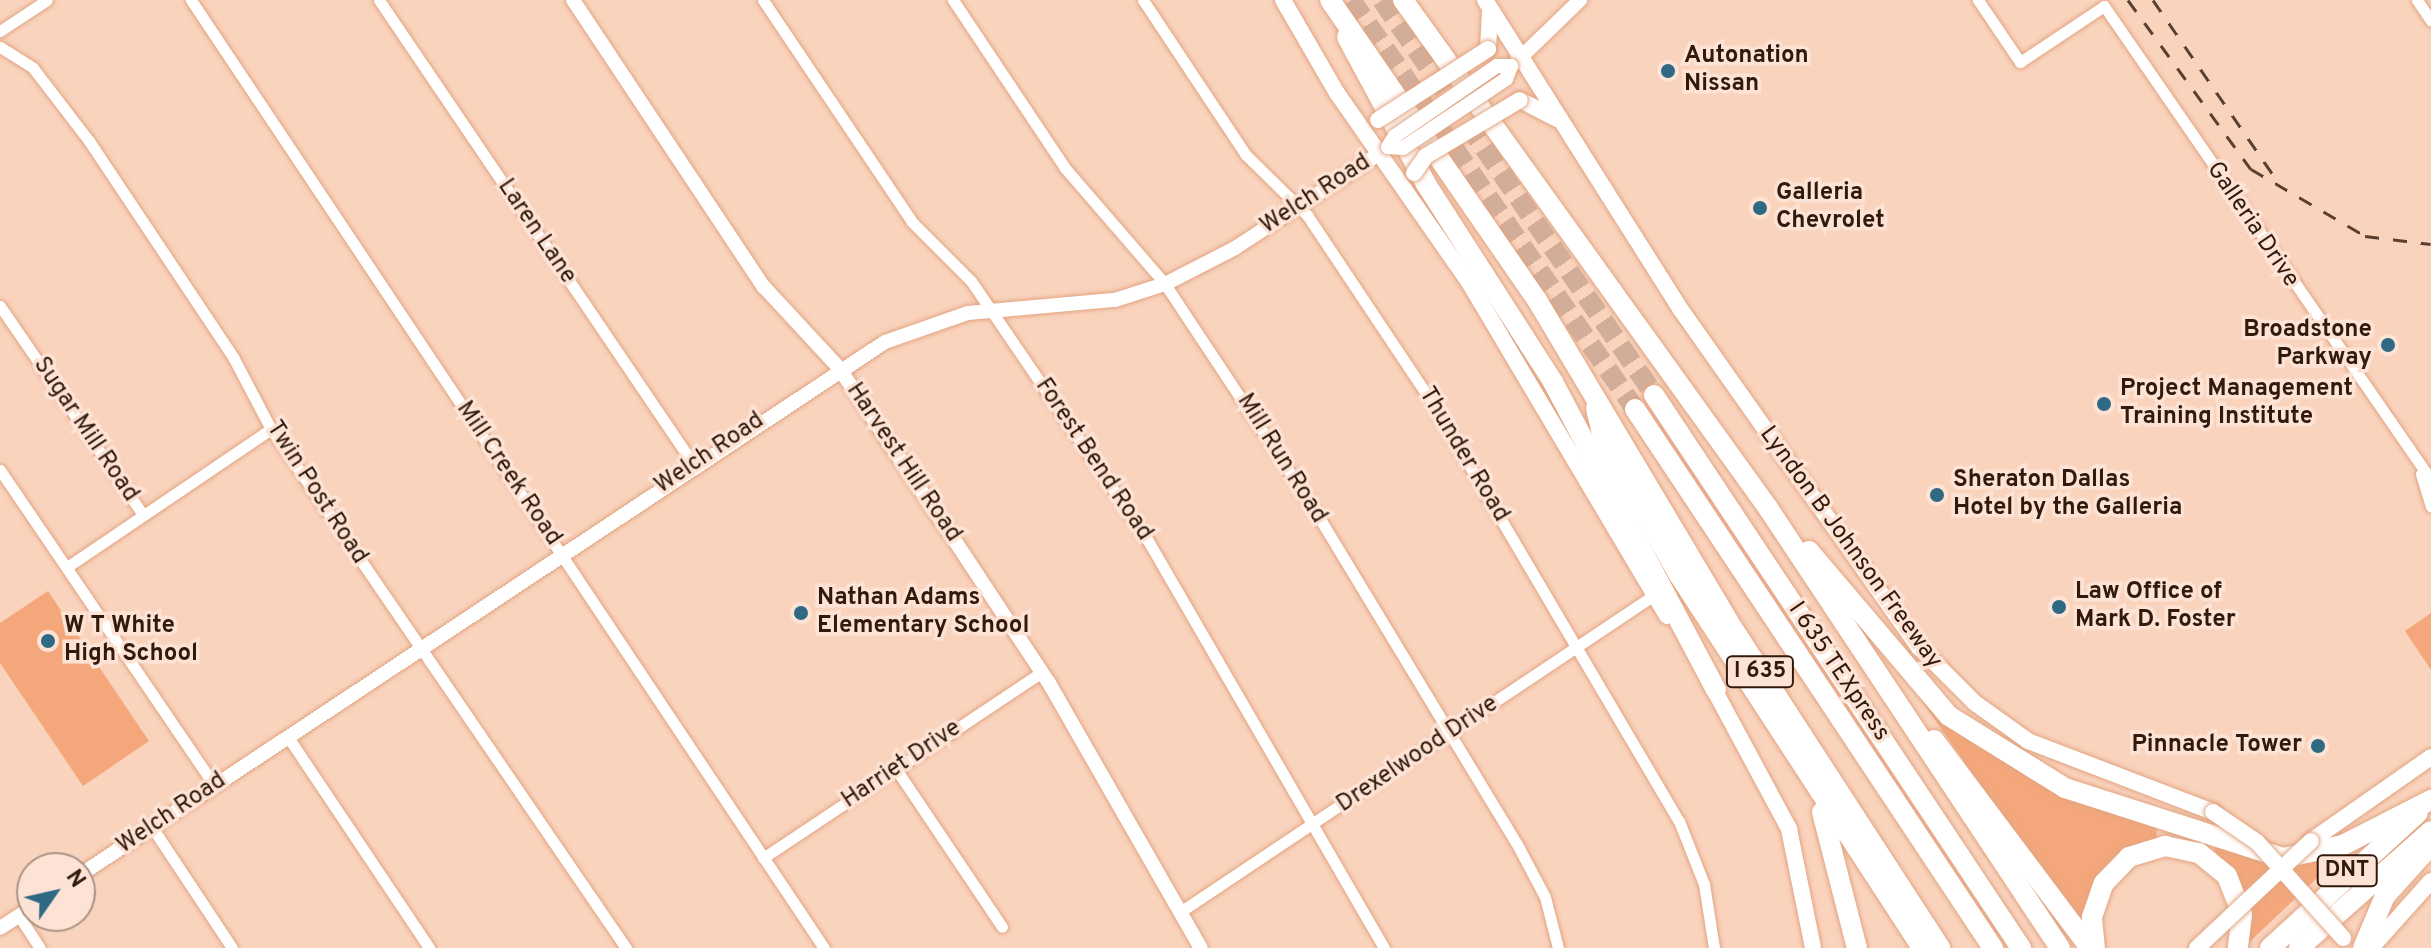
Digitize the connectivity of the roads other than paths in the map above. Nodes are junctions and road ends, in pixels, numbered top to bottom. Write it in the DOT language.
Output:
graph roads {
  1 [pos="47,0"];
  2 [pos="191,0"];
  3 [pos="379,0"];
  4 [pos="573,0"];
  5 [pos="763,0"];
  6 [pos="953,0"];
  7 [pos="1143,0"];
  8 [pos="1283,0"];
  9 [pos="1403,0"];
  10 [pos="1580,0"];
  11 [pos="1978,0"];
  12 [pos="2417,0"];
  13 [pos="1332,2"];
  14 [pos="1487,2"];
  15 [pos="2430,16"];
  16 [pos="0,31"];
  17 [pos="0,47"];
  18 [pos="1517,61"];
  19 [pos="1337,93"];
  20 [pos="1569,131"];
  21 [pos="1384,151"];
  22 [pos="1410,196"];
  23 [pos="1298,207"];
  24 [pos="1165,284"];
  25 [pos="0,306"];
  26 [pos="992,310"];
  27 [pos="839,368"];
  28 [pos="1592,389"];
  29 [pos="1654,395"];
  30 [pos="1635,409"];
  31 [pos="271,429"];
  32 [pos="694,465"];
  33 [pos="0,470"];
  34 [pos="2426,477"];
  35 [pos="2431,506"];
  36 [pos="1768,508"];
  37 [pos="143,515"];
  38 [pos="561,554"];
  39 [pos="67,567"];
  40 [pos="1654,595"];
  41 [pos="1577,647"];
  42 [pos="419,649"];
  43 [pos="1042,672"];
  44 [pos="1716,690"];
  45 [pos="1904,713"];
  46 [pos="1449,734"];
  47 [pos="288,737"];
  48 [pos="2431,757"];
  49 [pos="896,769"];
  50 [pos="1813,785"];
  51 [pos="215,786"];
  52 [pos="2431,802"];
  53 [pos="1317,822"];
  54 [pos="152,827"];
  55 [pos="2431,831"];
  56 [pos="2431,845"];
  57 [pos="763,858"];
  58 [pos="96,864"];
  59 [pos="2279,865"];
  60 [pos="2431,881"];
  61 [pos="1180,912"];
  62 [pos="1002,927"];
  63 [pos="232,948"];
  64 [pos="429,948"];
  65 [pos="626,948"];
  66 [pos="824,948"];
  67 [pos="1201,948"];
  68 [pos="1384,948"];
  69 [pos="1558,948"];
  70 [pos="1714,948"];
  71 [pos="1813,948"];
  72 [pos="1857,948"];
  73 [pos="1922,948"];
  74 [pos="1940,948"];
  75 [pos="1993,948"];
  76 [pos="2021,948"];
  77 [pos="2060,948"];
  78 [pos="2093,948"];
  79 [pos="2197,948"];
  80 [pos="2238,948"];
  81 [pos="2270,948"];
  82 [pos="2299,948"];
  83 [pos="2350,948"];
  84 [pos="2363,948"];
  85 [pos="2371,948"];
  1 -- 16 [label="street"];
  2 -- 38 [label="street, Mill Creek Road"];
  3 -- 32 [label="street, Laren Lane"];
  4 -- 27 [label="street, Harvest Hill Road"];
  5 -- 26 [label="street, Forest Bend Road"];
  6 -- 24 [label="street, Mill Run Road"];
  7 -- 23 [label="street, Thunder Road"];
  8 -- 19 [label="main road"];
  9 -- 36 [label="highway, Lyndon B Johnson Freeway"];
  10 -- 18 [label="street, Welch Road"];
  11 -- 34 [label="street, Galleria Drive"];
  12 -- 15 [label="street"];
  13 -- 28 [label="highway, I 635"];
  13 -- 44 [label="highway"];
  14 -- 18 [label="main road, Lyndon B Johnson Freeway"];
  14 -- 19 [label="main road, bridge"];
  17 -- 31 [label="street, Twin Post Road"];
  18 -- 20 [label="main road, Lyndon B Johnson Freeway"];
  18 -- 21 [label="street, Welch Road, bridge"];
  19 -- 21 [label="main road"];
  20 -- 22 [label="main road, bridge"];
  20 -- 59 [label="main road, Lyndon B Johnson Freeway, bridge"];
  21 -- 22 [label="main road"];
  21 -- 23 [label="street, Welch Road"];
  22 -- 40 [label="main road"];
  23 -- 24 [label="street, Welch Road"];
  23 -- 41 [label="street, Thunder Road"];
  24 -- 26 [label="street, Welch Road"];
  24 -- 46 [label="street, Mill Run Road"];
  25 -- 37 [label="street, Sugar Mill Road"];
  26 -- 27 [label="street, Welch Road"];
  26 -- 53 [label="street, Forest Bend Road"];
  27 -- 32 [label="street, Welch Road"];
  27 -- 43 [label="street, Harvest Hill Road"];
  28 -- 50 [label="highway"];
  28 -- 74 [label="highway, I 635"];
  29 -- 76 [label="highway, I 635 TEXpress"];
  30 -- 75 [label="highway, I 635 TEXpress"];
  31 -- 37 [label="street"];
  31 -- 42 [label="street, Twin Post Road"];
  32 -- 38 [label="street, Welch Road"];
  33 -- 39 [label="street"];
  34 -- 35 [label="street, Galleria Drive"];
  36 -- 45 [label="highway, Lyndon B Johnson Freeway"];
  36 -- 52 [label="highway"];
  37 -- 39 [label="street"];
  38 -- 42 [label="street, Welch Road"];
  38 -- 57 [label="street, Mill Creek Road"];
  39 -- 51 [label="street"];
  40 -- 41 [label="street, Drexelwood Drive"];
  40 -- 44 [label="main road"];
  41 -- 46 [label="street, Drexelwood Drive"];
  41 -- 70 [label="street, Thunder Road"];
  42 -- 47 [label="street, Welch Road"];
  42 -- 65 [label="street, Twin Post Road"];
  43 -- 49 [label="street, Harriet Drive"];
  43 -- 61 [label="street, Harvest Hill Road"];
  44 -- 71 [label="main road"];
  45 -- 77 [label="highway, Lyndon B Johnson Freeway"];
  45 -- 78 [label="highway"];
  46 -- 53 [label="street, Drexelwood Drive"];
  46 -- 69 [label="street, Mill Run Road"];
  47 -- 51 [label="street, Welch Road"];
  47 -- 64 [label="street"];
  48 -- 59 [label="main road, bridge"];
  49 -- 57 [label="street, Harriet Drive"];
  49 -- 62 [label="street"];
  50 -- 72 [label="highway"];
  50 -- 73 [label="highway"];
  51 -- 54 [label="street, Welch Road"];
  52 -- 81 [label="highway, DNT"];
  53 -- 61 [label="street, Drexelwood Drive"];
  53 -- 68 [label="street, Forest Bend Road"];
  54 -- 58 [label="street, Welch Road"];
  54 -- 63 [label="street"];
  55 -- 82 [label="highway, DNT"];
  56 -- 84 [label="highway"];
  57 -- 66 [label="street, Mill Creek Road"];
  59 -- 79 [label="main road, bridge"];
  59 -- 83 [label="main road, Lyndon B Johnson Freeway, bridge"];
  60 -- 85 [label="main road"];
  61 -- 67 [label="street, Harvest Hill Road"];
  78 -- 80 [label="highway"];
}
